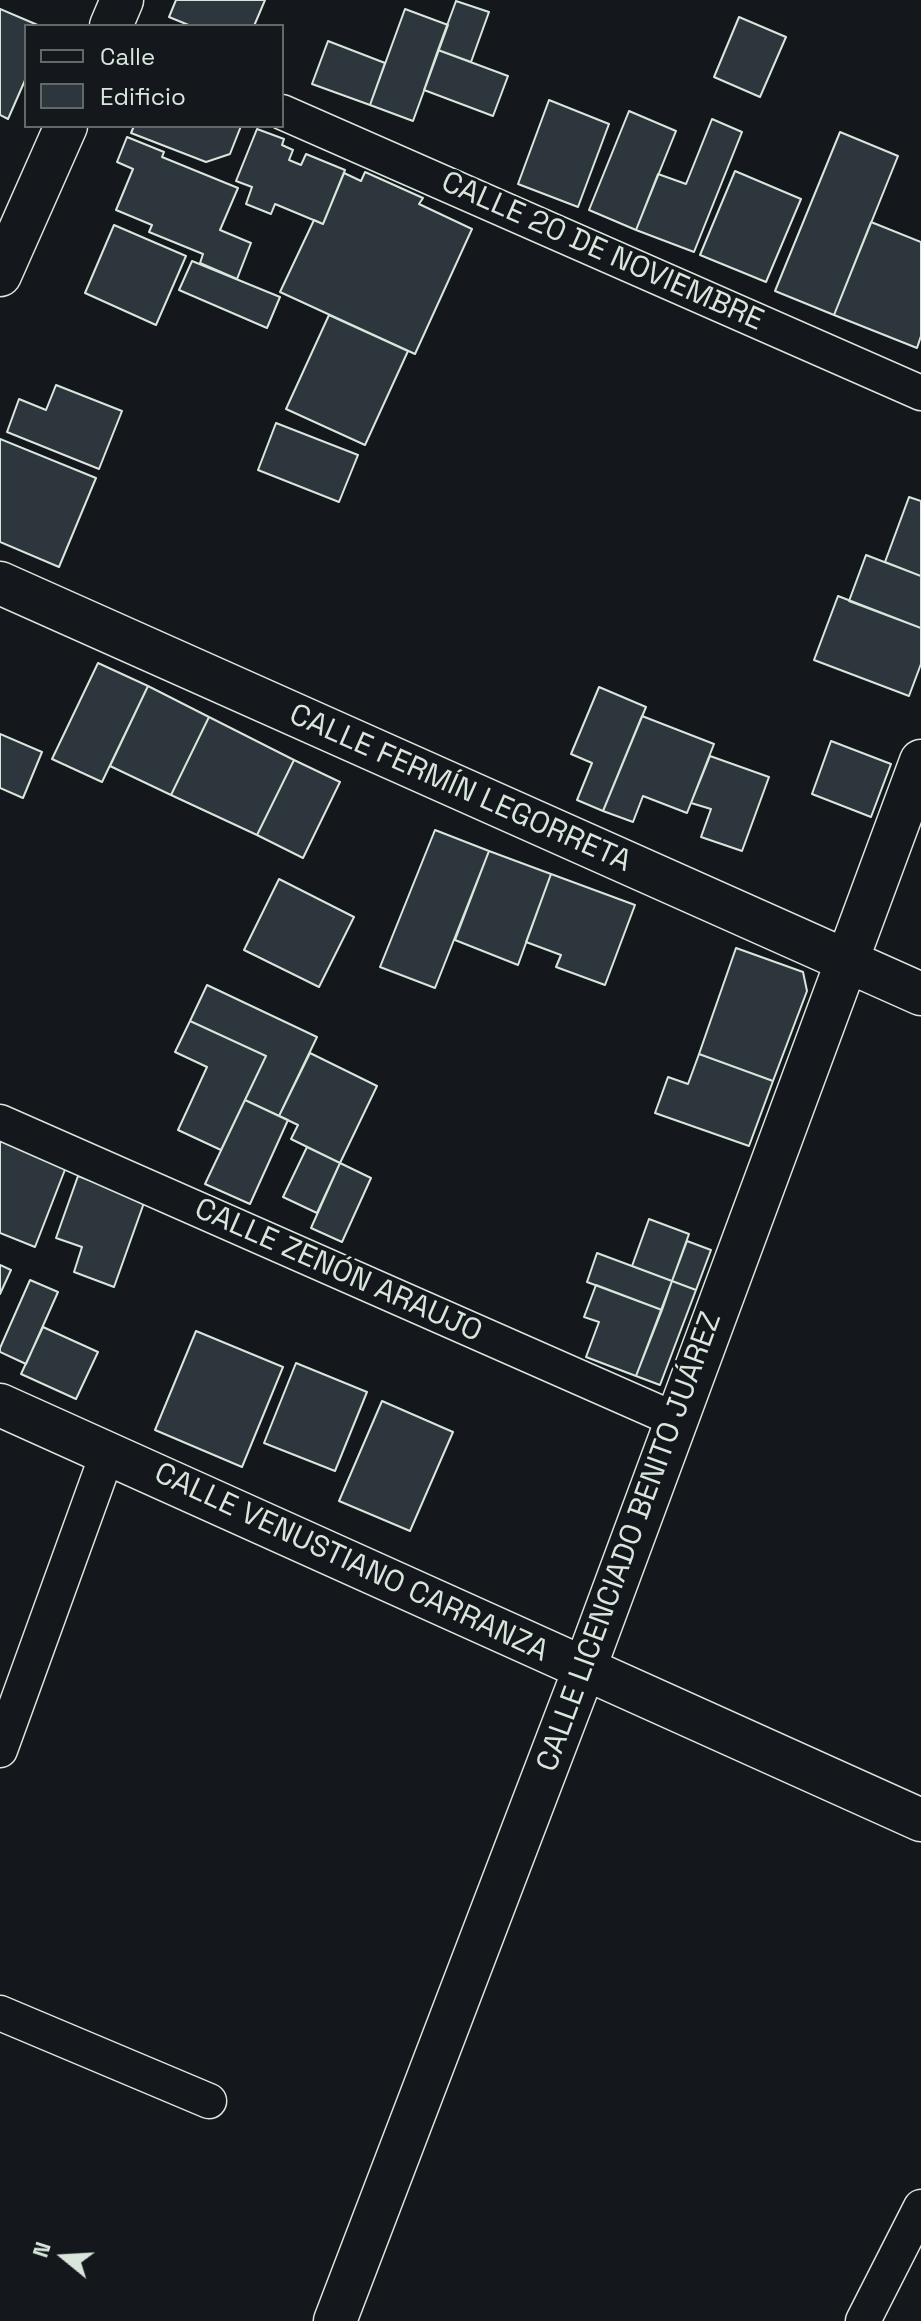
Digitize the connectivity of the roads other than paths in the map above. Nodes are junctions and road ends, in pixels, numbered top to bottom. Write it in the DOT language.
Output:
graph roads {
  1 [pos="95,0"];
  2 [pos="122,0"];
  3 [pos="103,24"];
  4 [pos="112,24"];
  5 [pos="284,113"];
  6 [pos="65,128"];
  7 [pos="0,275"];
  8 [pos="921,393"];
  9 [pos="0,583"];
  10 [pos="921,761"];
  11 [pos="847,962"];
  12 [pos="921,994"];
  13 [pos="0,1122"];
  14 [pos="0,1405"];
  15 [pos="676,1420"];
  16 [pos="108,1452"];
  17 [pos="584,1670"];
  18 [pos="0,1750"];
  19 [pos="921,1820"];
  20 [pos="0,2013"];
  21 [pos="209,2101"];
  22 [pos="921,2207"];
  23 [pos="335,2321"];
  24 [pos="863,2321"];
  1 -- 3 [label="street"];
  2 -- 4 [label="street"];
  5 -- 8 [label="street, CALLE 20 DE NOVIEMBRE"];
  6 -- 7 [label="street"];
  9 -- 11 [label="street, CALLE FERMÍN LEGORRETA"];
  10 -- 11 [label="street, CALLE LICENCIADO BENITO JUÁREZ"];
  11 -- 12 [label="street, CALLE FERMÍN LEGORRETA"];
  11 -- 15 [label="street, CALLE LICENCIADO BENITO JUÁREZ"];
  13 -- 15 [label="street, CALLE ZENÓN ARAUJO"];
  14 -- 16 [label="street, CALLE VENUSTIANO CARRANZA"];
  15 -- 17 [label="street, CALLE LICENCIADO BENITO JUÁREZ"];
  16 -- 17 [label="street, CALLE VENUSTIANO CARRANZA"];
  16 -- 18 [label="street"];
  17 -- 19 [label="street, CALLE VENUSTIANO CARRANZA"];
  17 -- 23 [label="street, CALLE LICENCIADO BENITO JUÁREZ"];
  20 -- 21 [label="street"];
  22 -- 24 [label="street"];
}
